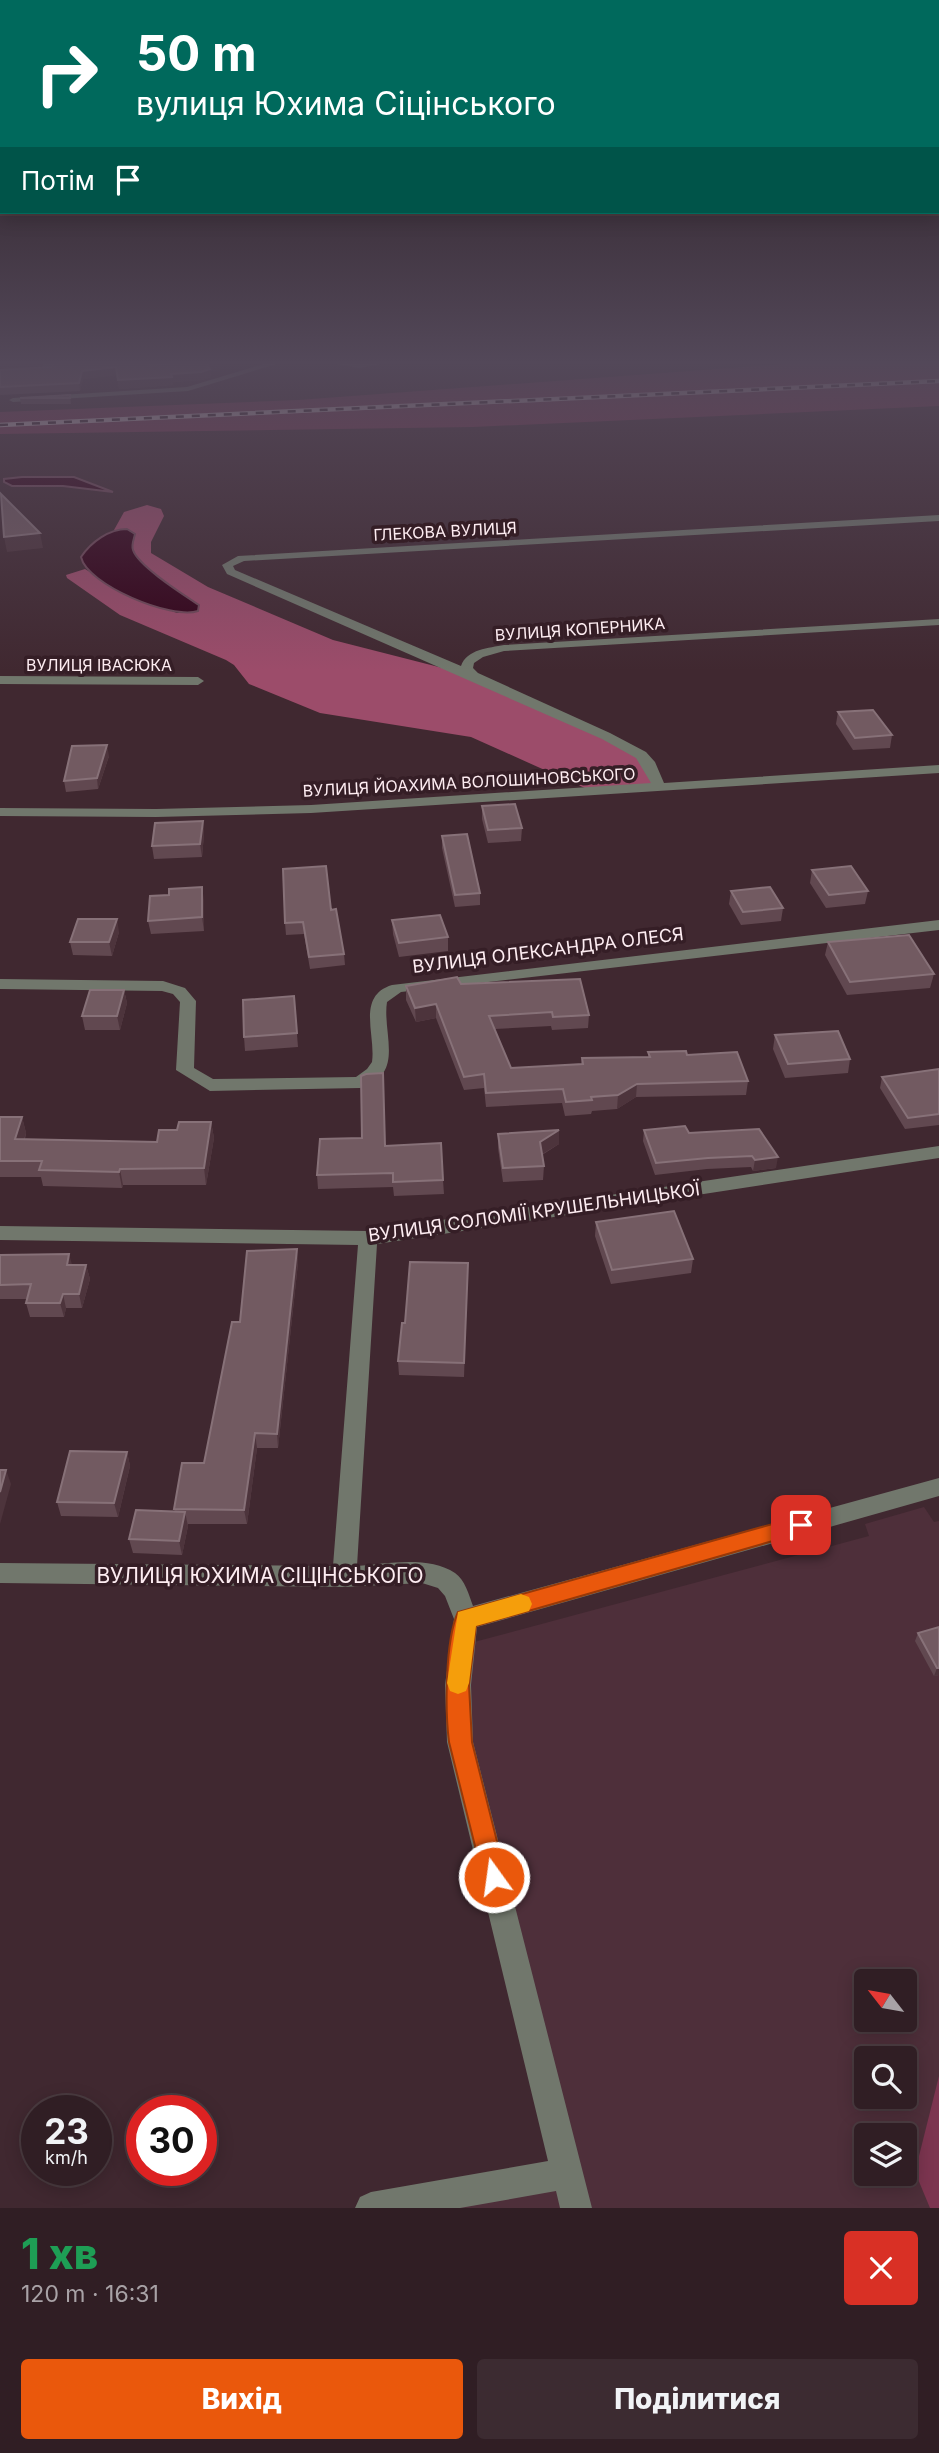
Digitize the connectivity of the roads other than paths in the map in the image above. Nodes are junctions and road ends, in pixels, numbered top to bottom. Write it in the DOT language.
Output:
graph roads {
  1 [pos="939,518"];
  2 [pos="939,622"];
  3 [pos="474,676"];
  4 [pos="0,680"];
  5 [pos="198,681"];
  6 [pos="939,769"];
  7 [pos="660,788"];
  8 [pos="0,812"];
  9 [pos="939,925"];
  10 [pos="0,985"];
  11 [pos="939,1152"];
  12 [pos="0,1233"];
  13 [pos="368,1238"];
  14 [pos="939,1488"];
  15 [pos="0,1573"];
  16 [pos="344,1577"];
  17 [pos="466,1619"];
  18 [pos="567,2174"];
  19 [pos="371,2208"];
  20 [pos="576,2208"];
  1 -- 3 [label="street, ГЛЕКОВА ВУЛИЦЯ"];
  2 -- 3 [label="street, ВУЛИЦЯ КОПЕРНИКА"];
  3 -- 7 [label="street"];
  4 -- 5 [label="street, ВУЛИЦЯ ІВАСЮКА"];
  6 -- 7 [label="street, ВУЛИЦЯ ЙОАХИМА ВОЛОШИНОВСЬКОГО"];
  7 -- 8 [label="street, ВУЛИЦЯ ЙОАХИМА ВОЛОШИНОВСЬКОГО"];
  9 -- 10 [label="street, ВУЛИЦЯ ОЛЕКСАНДРА ОЛЕСЯ"];
  11 -- 13 [label="street, ВУЛИЦЯ СОЛОМІЇ КРУШЕЛЬНИЦЬКОЇ"];
  12 -- 13 [label="street, ВУЛИЦЯ СОЛОМІЇ КРУШЕЛЬНИЦЬКОЇ"];
  13 -- 16 [label="street"];
  14 -- 17 [label="street"];
  15 -- 16 [label="street, ВУЛИЦЯ ЮХИМА СІЦІНСЬКОГО"];
  16 -- 17 [label="street, ВУЛИЦЯ ЮХИМА СІЦІНСЬКОГО"];
  17 -- 18 [label="street"];
  18 -- 19 [label="street"];
  18 -- 20 [label="street"];
}
